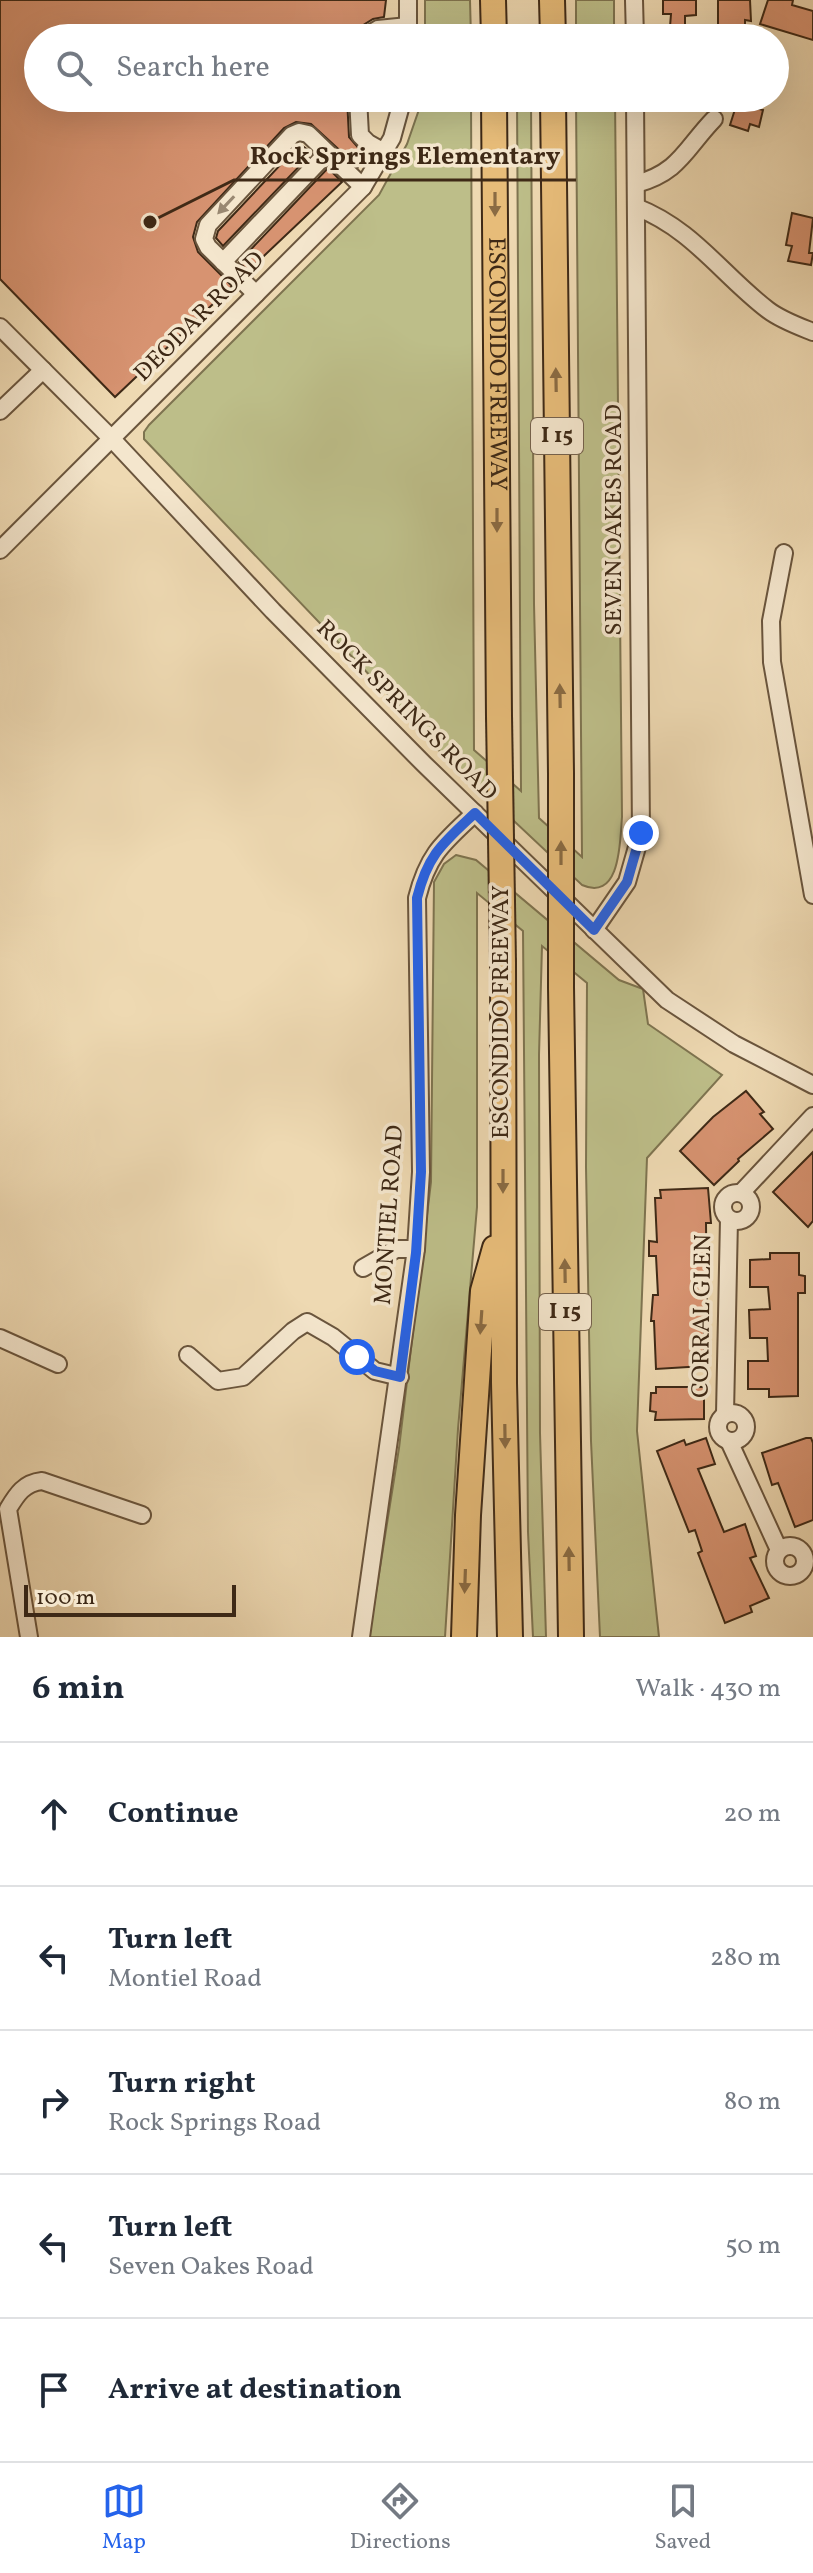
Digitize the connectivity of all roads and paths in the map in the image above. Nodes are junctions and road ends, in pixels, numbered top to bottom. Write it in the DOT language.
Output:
graph roads {
  1 [pos="408,0"];
  2 [pos="493,0"];
  3 [pos="552,0"];
  4 [pos="634,0"];
  5 [pos="408,24"];
  6 [pos="494,24"];
  7 [pos="553,24"];
  8 [pos="635,24"];
  9 [pos="359,112"];
  10 [pos="399,112"];
  11 [pos="494,112"];
  12 [pos="553,112"];
  13 [pos="635,112"];
  14 [pos="714,119"];
  15 [pos="384,152"];
  16 [pos="327,153"];
  17 [pos="636,184"];
  18 [pos="363,187"];
  19 [pos="636,207"];
  20 [pos="223,262"];
  21 [pos="256,294"];
  22 [pos="0,327"];
  23 [pos="813,332"];
  24 [pos="43,370"];
  25 [pos="0,411"];
  26 [pos="112,439"];
  27 [pos="0,550"];
  28 [pos="784,553"];
  29 [pos="475,813"];
  30 [pos="813,895"];
  31 [pos="594,930"];
  32 [pos="811,1080"];
  33 [pos="813,1116"];
  34 [pos="503,1218"];
  35 [pos="416,1249"];
  36 [pos="363,1268"];
  37 [pos="0,1338"];
  38 [pos="188,1355"];
  39 [pos="58,1364"];
  40 [pos="400,1377"];
  41 [pos="725,1414"];
  42 [pos="729,1441"];
  43 [pos="142,1515"];
  44 [pos="779,1550"];
  45 [pos="570,1602"];
  46 [pos="29,1637"];
  47 [pos="361,1637"];
  48 [pos="464,1637"];
  49 [pos="510,1637"];
  50 [pos="571,1637"];
  51 [pos="580,1637"];
  1 -- 5 [label="street"];
  2 -- 6 [label="highway"];
  3 -- 7 [label="highway"];
  4 -- 8 [label="street"];
  9 -- 15 [label="street"];
  10 -- 15 [label="street, DEODAR ROAD"];
  11 -- 34 [label="highway, ESCONDIDO FREEWAY / I 15, one-way, bridge"];
  45 -- 12 [label="highway, I 15, one-way, bridge"];
  13 -- 17 [label="street, SEVEN OAKES ROAD"];
  14 -- 17 [label="street"];
  15 -- 18 [label="street, DEODAR ROAD"];
  16 -- 18 [label="street"];
  16 -- 20 [label="street"];
  16 -- 20 [label="street, one-way"];
  17 -- 19 [label="street, SEVEN OAKES ROAD"];
  18 -- 21 [label="street, DEODAR ROAD"];
  19 -- 23 [label="street"];
  19 -- 31 [label="street, SEVEN OAKES ROAD"];
  20 -- 21 [label="street"];
  21 -- 26 [label="street, DEODAR ROAD"];
  22 -- 24 [label="street, ROCK SPRINGS ROAD"];
  24 -- 25 [label="street"];
  24 -- 26 [label="street, ROCK SPRINGS ROAD"];
  26 -- 27 [label="street, DEODAR ROAD"];
  26 -- 29 [label="street, ROCK SPRINGS ROAD"];
  28 -- 30 [label="street"];
  29 -- 31 [label="street, ROCK SPRINGS ROAD"];
  29 -- 35 [label="street, MONTIEL ROAD"];
  31 -- 32 [label="street, ROCK SPRINGS ROAD"];
  33 -- 41 [label="street, CORRAL GLEN"];
  34 -- 48 [label="highway, one-way"];
  34 -- 49 [label="highway, ESCONDIDO FREEWAY / I 15, one-way"];
  35 -- 36 [label="street"];
  35 -- 40 [label="street, MONTIEL ROAD"];
  37 -- 39 [label="street"];
  38 -- 40 [label="street"];
  40 -- 47 [label="street, MONTIEL ROAD"];
  41 -- 42 [label="street, CORRAL GLEN"];
  41 -- 42 [label="street, CORRAL GLEN"];
  42 -- 44 [label="street, CORRAL GLEN"];
  43 -- 46 [label="street"];
  45 -- 50 [label="highway, I 15"];
  45 -- 51 [label="highway"];
}
